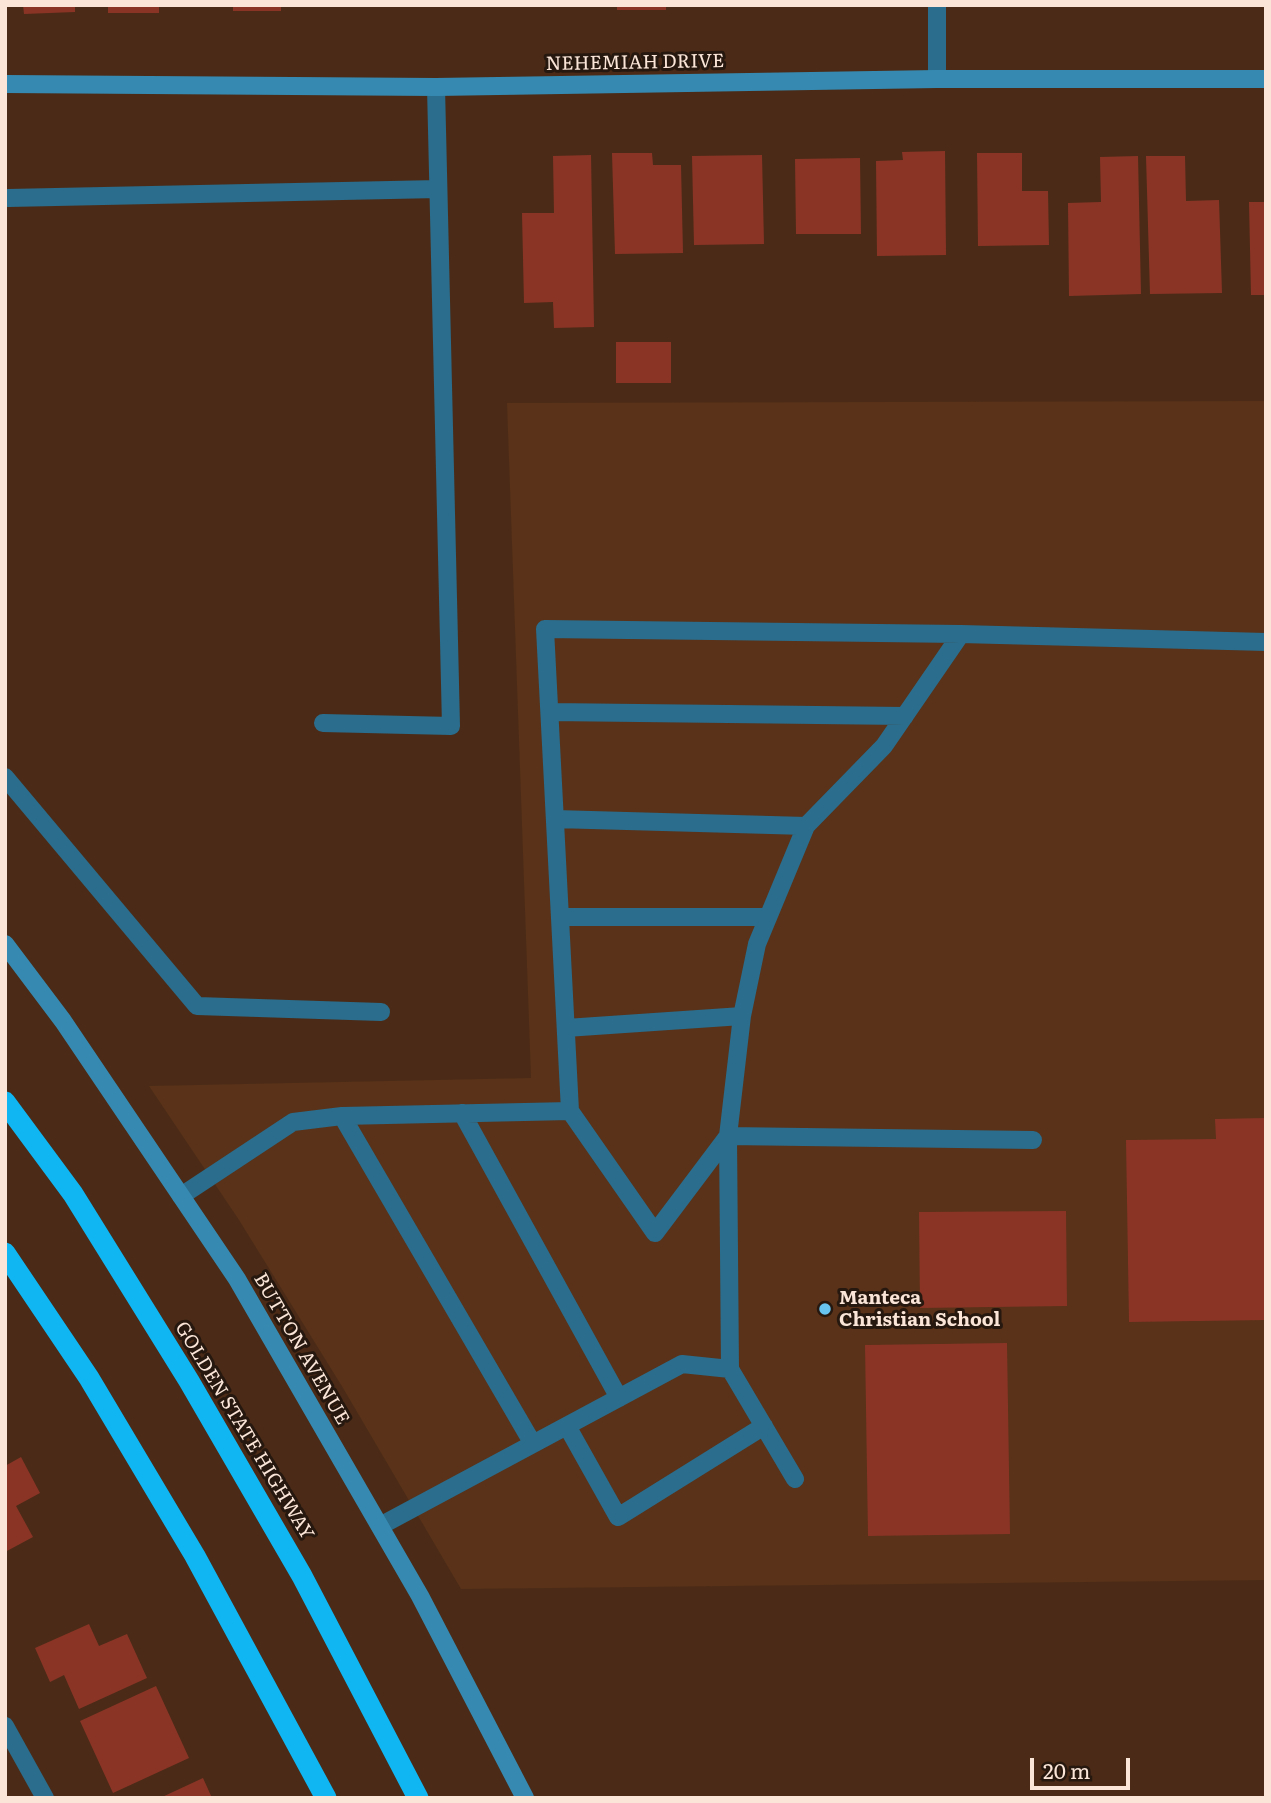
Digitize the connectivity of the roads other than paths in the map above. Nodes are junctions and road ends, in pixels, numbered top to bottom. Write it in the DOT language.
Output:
graph roads {
  1 [pos="937,5"];
  2 [pos="937,79"];
  3 [pos="1266,79"];
  4 [pos="5,84"];
  5 [pos="436,87"];
  6 [pos="438,189"];
  7 [pos="8,198"];
  8 [pos="961,634"];
  9 [pos="1266,642"];
  10 [pos="550,712"];
  11 [pos="905,716"];
  12 [pos="323,723"];
  13 [pos="5,777"];
  14 [pos="555,819"];
  15 [pos="806,825"];
  16 [pos="560,917"];
  17 [pos="768,917"];
  18 [pos="5,944"];
  19 [pos="381,1012"];
  20 [pos="742,1016"];
  21 [pos="566,1028"];
  22 [pos="5,1102"];
  23 [pos="570,1111"];
  24 [pos="462,1113"];
  25 [pos="342,1116"];
  26 [pos="728,1136"];
  27 [pos="1032,1140"];
  28 [pos="181,1196"];
  29 [pos="5,1253"];
  30 [pos="730,1369"];
  31 [pos="619,1398"];
  32 [pos="567,1426"];
  33 [pos="764,1426"];
  34 [pos="533,1444"];
  35 [pos="795,1479"];
  36 [pos="380,1526"];
  37 [pos="5,1727"];
  38 [pos="45,1798"];
  39 [pos="326,1798"];
  40 [pos="418,1798"];
  41 [pos="524,1798"];
  1 -- 2 [label="street"];
  2 -- 3 [label="street, NEHEMIAH DRIVE"];
  2 -- 5 [label="street, NEHEMIAH DRIVE"];
  4 -- 5 [label="street, NEHEMIAH DRIVE"];
  5 -- 6 [label="street"];
  6 -- 7 [label="street"];
  6 -- 12 [label="street"];
  8 -- 9 [label="street"];
  8 -- 10 [label="street"];
  8 -- 11 [label="street"];
  10 -- 11 [label="street"];
  10 -- 14 [label="street"];
  11 -- 15 [label="street"];
  13 -- 19 [label="street"];
  14 -- 15 [label="street"];
  14 -- 16 [label="street"];
  15 -- 17 [label="street"];
  16 -- 17 [label="street"];
  16 -- 21 [label="street"];
  17 -- 20 [label="street"];
  18 -- 28 [label="street, BUTTON AVENUE"];
  20 -- 21 [label="street"];
  20 -- 26 [label="street"];
  21 -- 23 [label="street"];
  22 -- 40 [label="highway, GOLDEN STATE HIGHWAY"];
  23 -- 24 [label="street"];
  23 -- 26 [label="street"];
  24 -- 25 [label="street"];
  24 -- 31 [label="street"];
  25 -- 28 [label="street"];
  25 -- 34 [label="street"];
  26 -- 27 [label="street"];
  26 -- 30 [label="street"];
  28 -- 36 [label="street, BUTTON AVENUE"];
  29 -- 39 [label="highway"];
  30 -- 31 [label="street"];
  30 -- 33 [label="street"];
  31 -- 32 [label="street"];
  32 -- 33 [label="street"];
  32 -- 34 [label="street"];
  33 -- 35 [label="street"];
  34 -- 36 [label="street"];
  36 -- 41 [label="street, BUTTON AVENUE"];
  37 -- 38 [label="street"];
}
